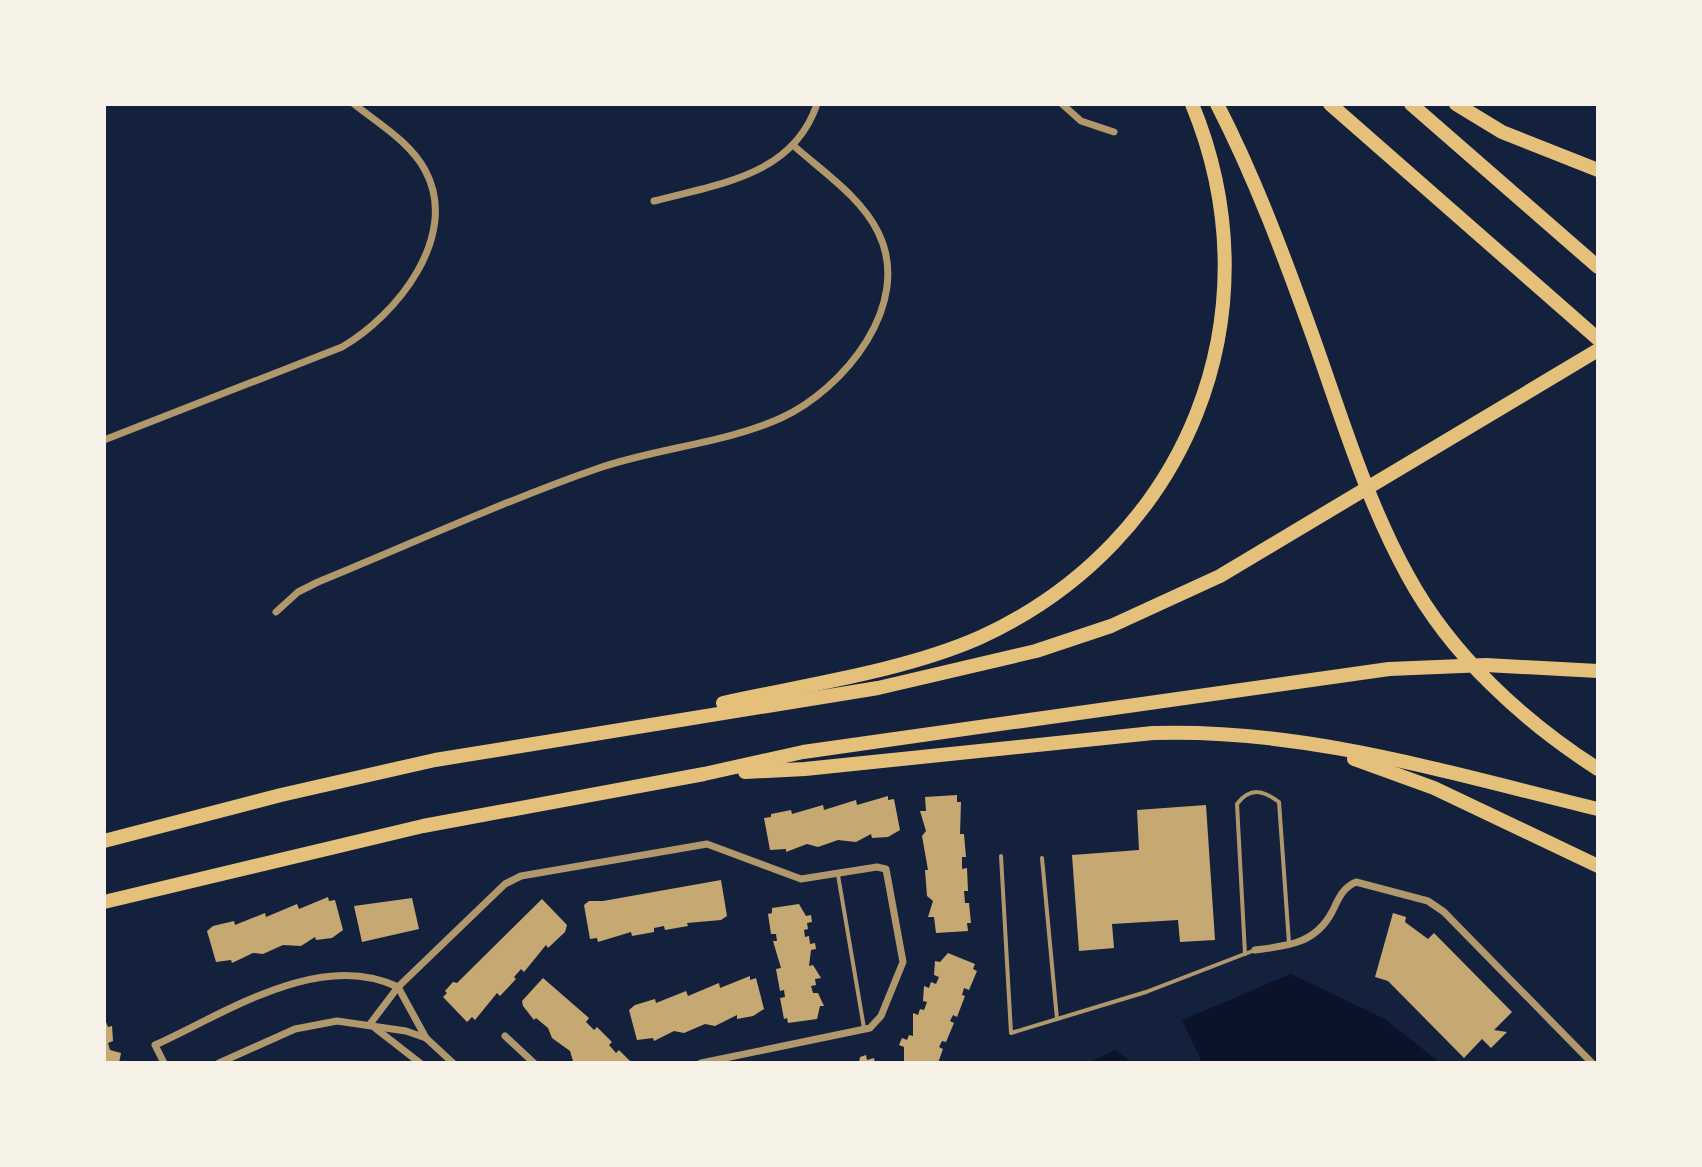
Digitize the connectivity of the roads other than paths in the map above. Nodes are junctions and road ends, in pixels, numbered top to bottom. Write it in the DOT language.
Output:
graph roads {
  1 [pos="354,104"];
  2 [pos="817,104"];
  3 [pos="1062,104"];
  4 [pos="1192,104"];
  5 [pos="1217,104"];
  6 [pos="1330,104"];
  7 [pos="1411,104"];
  8 [pos="1456,104"];
  9 [pos="1114,132"];
  10 [pos="794,146"];
  11 [pos="1576,160"];
  12 [pos="1598,162"];
  13 [pos="1598,170"];
  14 [pos="654,201"];
  15 [pos="1598,267"];
  16 [pos="1598,339"];
  17 [pos="1598,350"];
  18 [pos="104,440"];
  19 [pos="276,612"];
  20 [pos="1598,671"];
  21 [pos="614,729"];
  22 [pos="1288,741"];
  23 [pos="1598,769"];
  24 [pos="704,774"];
  25 [pos="1598,809"];
  26 [pos="104,841"];
  27 [pos="1001,856"];
  28 [pos="1042,858"];
  29 [pos="1598,866"];
  30 [pos="838,872"];
  31 [pos="104,902"];
  32 [pos="1289,945"];
  33 [pos="1255,950"];
  34 [pos="1245,954"];
  35 [pos="398,987"];
  36 [pos="1057,1019"];
  37 [pos="370,1024"];
  38 [pos="864,1028"];
  39 [pos="505,1036"];
  40 [pos="426,1038"];
  41 [pos="735,1055"];
  42 [pos="164,1063"];
  43 [pos="219,1063"];
  44 [pos="420,1063"];
  45 [pos="453,1063"];
  46 [pos="534,1063"];
  47 [pos="701,1063"];
  48 [pos="731,1063"];
  49 [pos="1592,1063"];
  1 -- 18 [label="street"];
  2 -- 10 [label="street"];
  3 -- 9 [label="street"];
  4 -- 21 [label="highway"];
  5 -- 23 [label="highway"];
  6 -- 16 [label="highway"];
  7 -- 15 [label="highway"];
  8 -- 11 [label="highway"];
  10 -- 14 [label="street"];
  10 -- 19 [label="street"];
  11 -- 12 [label="highway"];
  11 -- 13 [label="highway"];
  17 -- 21 [label="highway"];
  20 -- 24 [label="highway"];
  21 -- 26 [label="highway"];
  22 -- 24 [label="highway"];
  22 -- 25 [label="highway"];
  22 -- 29 [label="highway"];
  24 -- 31 [label="highway"];
  27 -- 36 [label="lane"];
  28 -- 36 [label="lane"];
  30 -- 35 [label="street"];
  30 -- 38 [label="lane"];
  30 -- 38 [label="street"];
  32 -- 33 [label="street"];
  32 -- 34 [label="lane"];
  32 -- 49 [label="street"];
  33 -- 34 [label="lane"];
  34 -- 36 [label="lane"];
  35 -- 37 [label="street"];
  35 -- 40 [label="street"];
  35 -- 42 [label="street"];
  37 -- 40 [label="street"];
  37 -- 43 [label="street"];
  37 -- 44 [label="street"];
  38 -- 41 [label="street"];
  39 -- 46 [label="street"];
  40 -- 45 [label="street"];
  41 -- 47 [label="street"];
  41 -- 48 [label="street"];
}
